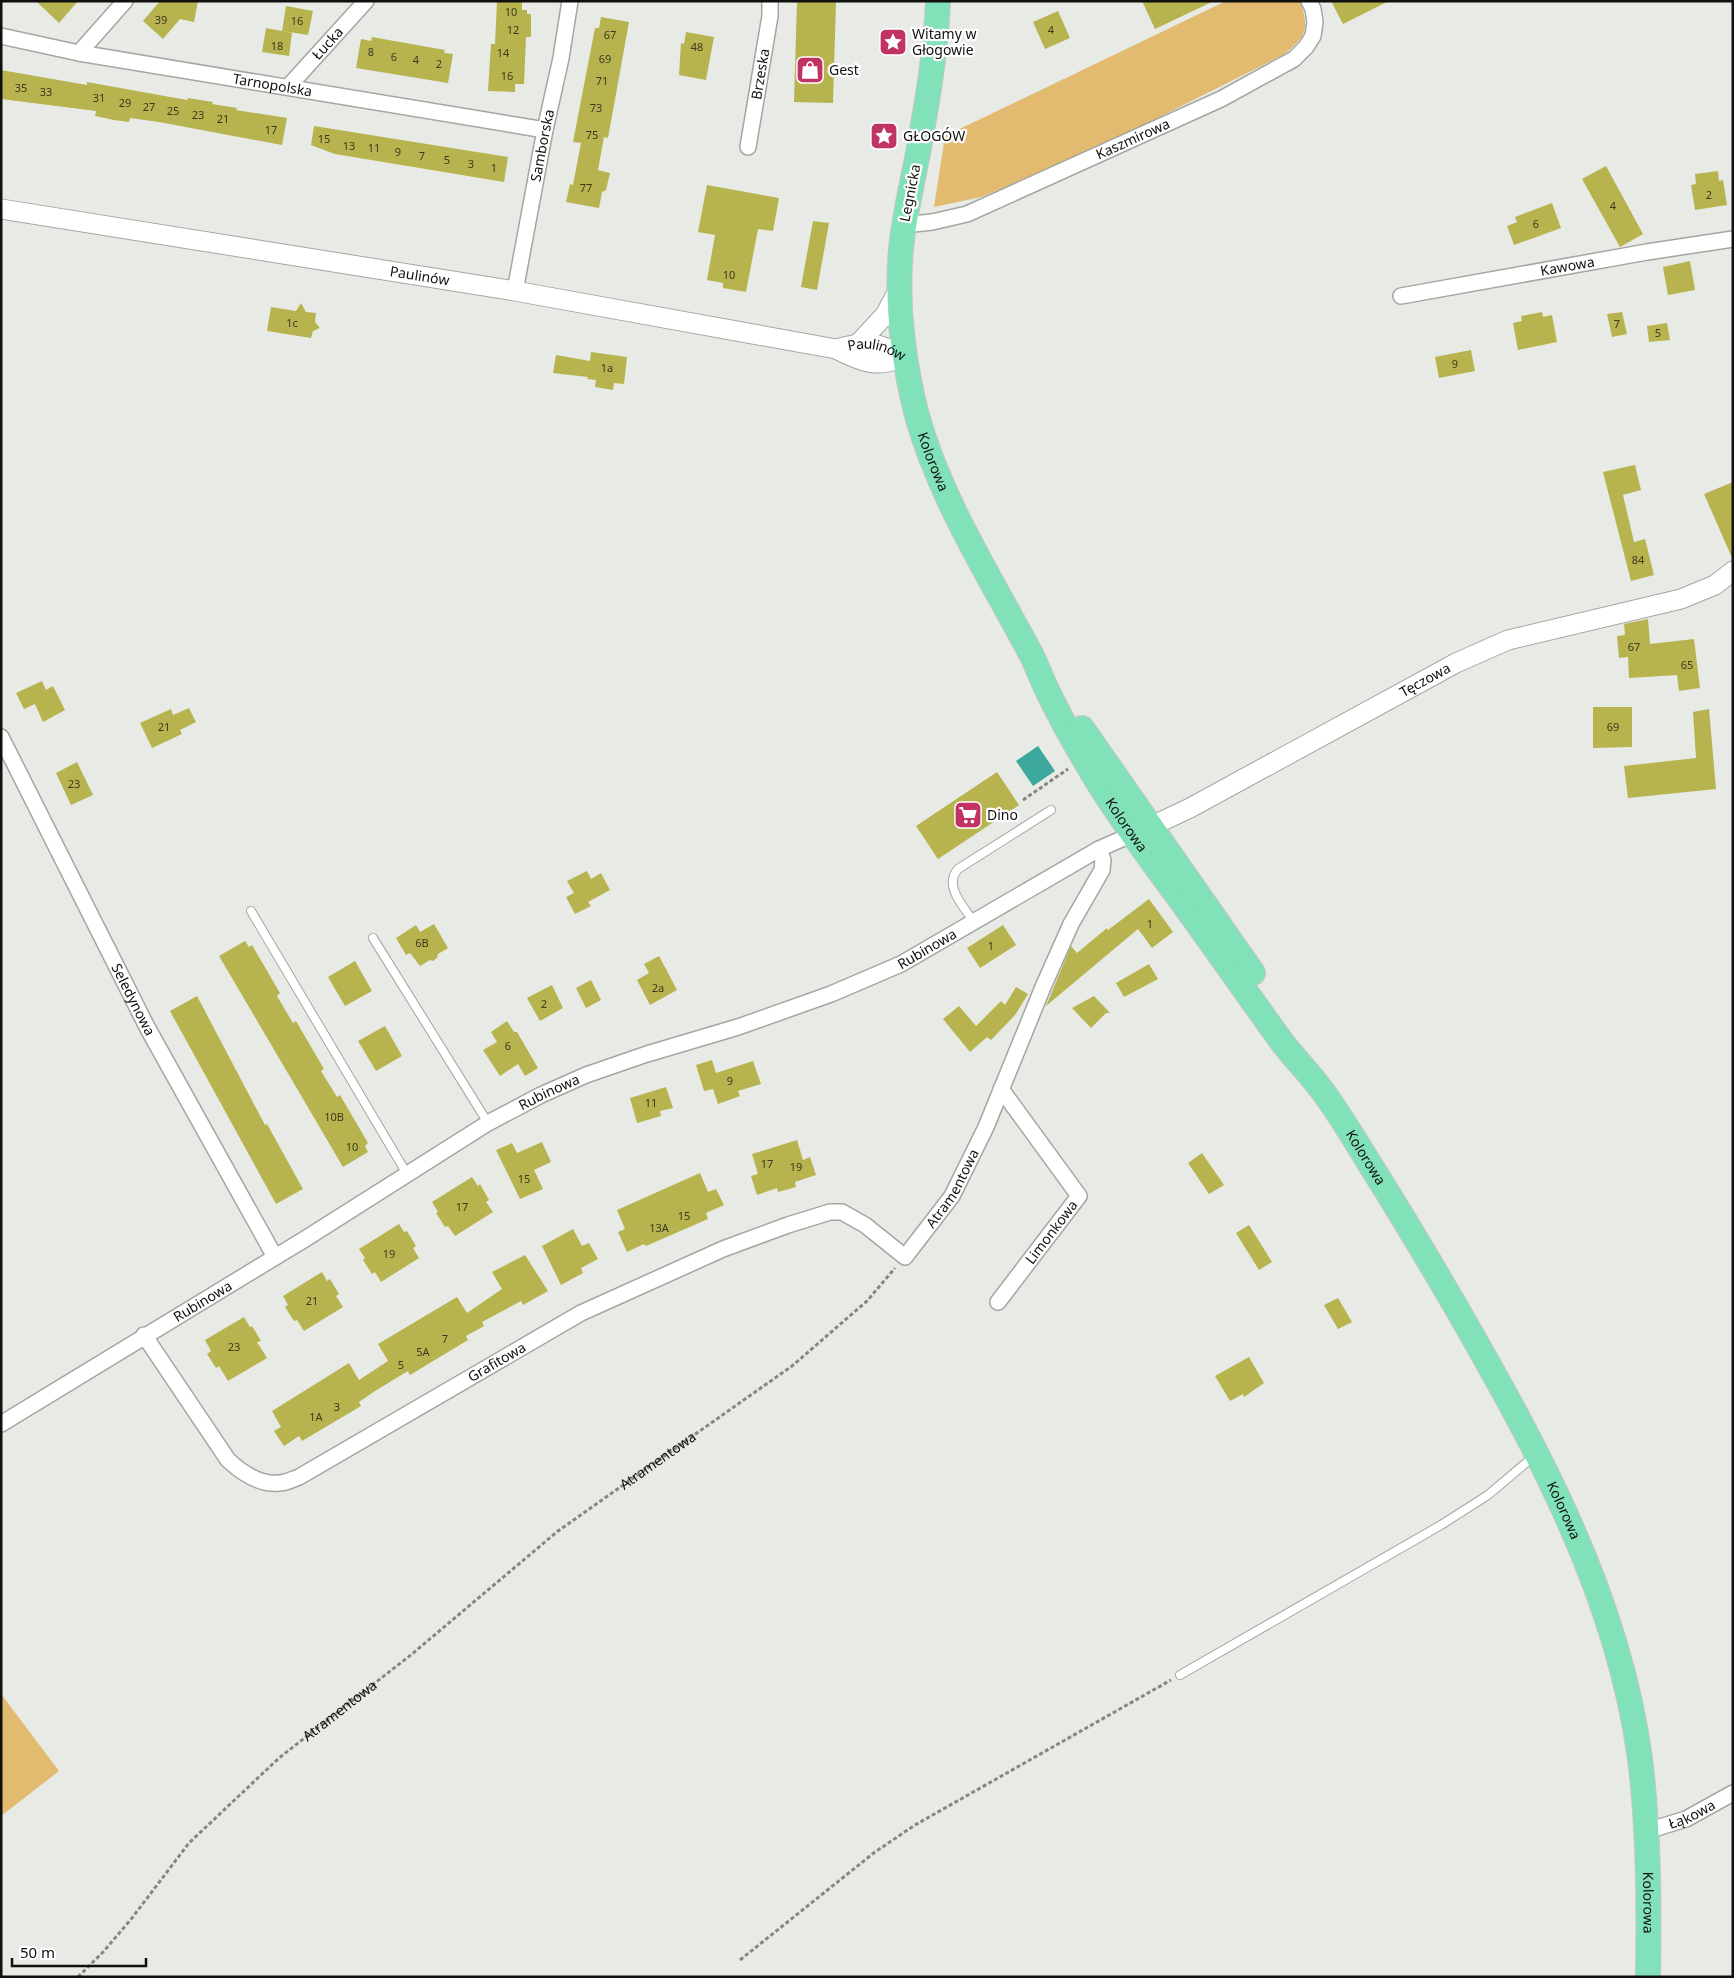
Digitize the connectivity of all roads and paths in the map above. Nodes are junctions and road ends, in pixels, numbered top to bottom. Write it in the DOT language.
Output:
graph roads {
  1 [pos="125,1"];
  2 [pos="366,1"];
  3 [pos="570,1"];
  4 [pos="770,1"];
  5 [pos="938,1"];
  6 [pos="1309,1"];
  7 [pos="1,36"];
  8 [pos="79,53"];
  9 [pos="288,87"];
  10 [pos="545,130"];
  11 [pos="748,147"];
  12 [pos="1,210"];
  13 [pos="904,225"];
  14 [pos="1733,239"];
  15 [pos="899,289"];
  16 [pos="514,291"];
  17 [pos="1401,296"];
  18 [pos="858,344"];
  19 [pos="836,349"];
  20 [pos="905,357"];
  21 [pos="1733,571"];
  22 [pos="1,737"];
  23 [pos="1073,765"];
  24 [pos="1023,800"];
  25 [pos="1051,810"];
  26 [pos="1143,831"];
  27 [pos="1099,849"];
  28 [pos="251,911"];
  29 [pos="974,922"];
  30 [pos="373,938"];
  31 [pos="1001,1089"];
  32 [pos="488,1124"];
  33 [pos="407,1174"];
  34 [pos="275,1257"];
  35 [pos="905,1257"];
  36 [pos="998,1302"];
  37 [pos="144,1336"];
  38 [pos="1,1424"];
  39 [pos="1537,1454"];
  40 [pos="1180,1675"];
  41 [pos="1733,1793"];
  42 [pos="1647,1832"];
  43 [pos="740,1960"];
  44 [pos="78,1977"];
  45 [pos="1648,1977"];
  1 -- 8 [label="street"];
  2 -- 9 [label="street, Łucka"];
  3 -- 10 [label="street, Samborska"];
  4 -- 11 [label="street, Brzeska"];
  5 -- 13 [label="main road, Legnicka"];
  6 -- 13 [label="street, Kaszmirowa"];
  7 -- 8 [label="street, Tarnopolska"];
  8 -- 9 [label="street, Tarnopolska"];
  9 -- 10 [label="street, Tarnopolska"];
  10 -- 16 [label="street, Samborska"];
  12 -- 16 [label="street, Paulinów"];
  13 -- 15 [label="main road, Legnicka"];
  14 -- 17 [label="street, Kawowa"];
  15 -- 18 [label="street"];
  15 -- 20 [label="main road, Legnicka"];
  16 -- 19 [label="street, Paulinów"];
  18 -- 19 [label="street, Paulinów"];
  18 -- 20 [label="street, Paulinów"];
  19 -- 20 [label="street, Paulinów"];
  20 -- 26 [label="main road, Kolorowa"];
  21 -- 26 [label="street, Tęczowa"];
  22 -- 34 [label="street, Seledynowa"];
  23 -- 24 [label="path"];
  25 -- 29 [label="lane"];
  26 -- 27 [label="street, Rubinowa"];
  26 -- 39 [label="main road, Kolorowa"];
  27 -- 29 [label="street, Rubinowa"];
  27 -- 31 [label="street, Atramentowa"];
  28 -- 33 [label="lane"];
  29 -- 32 [label="street, Rubinowa"];
  30 -- 32 [label="lane"];
  31 -- 35 [label="street, Atramentowa"];
  31 -- 36 [label="street, Limonkowa"];
  32 -- 33 [label="street, Rubinowa"];
  33 -- 34 [label="street, Rubinowa"];
  34 -- 37 [label="street, Rubinowa"];
  35 -- 37 [label="street, Grafitowa"];
  35 -- 44 [label="path, Atramentowa"];
  37 -- 38 [label="street, Rubinowa"];
  39 -- 40 [label="lane"];
  39 -- 42 [label="main road, Kolorowa"];
  40 -- 43 [label="path"];
  41 -- 42 [label="street, Łąkowa"];
  42 -- 45 [label="main road, Kolorowa"];
}
